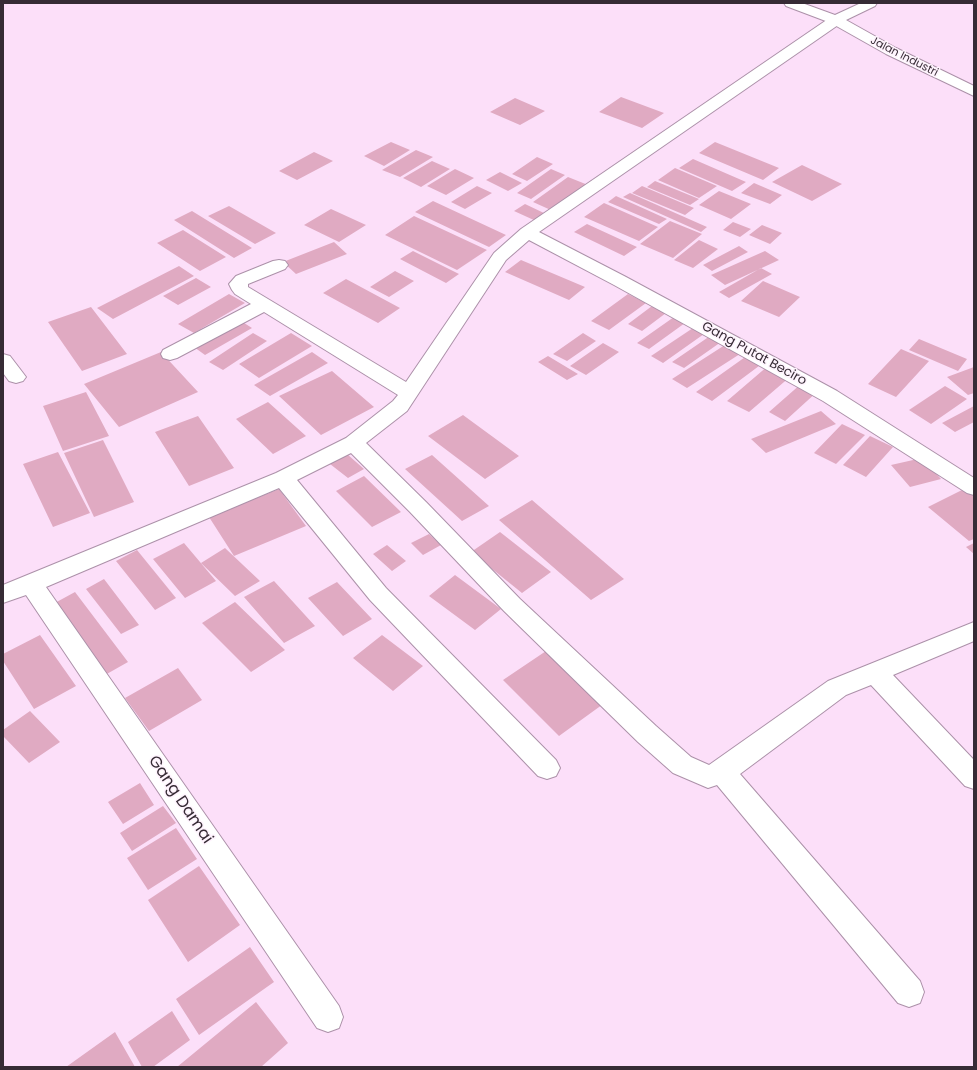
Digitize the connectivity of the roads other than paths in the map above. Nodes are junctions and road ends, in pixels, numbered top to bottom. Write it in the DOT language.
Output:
graph roads {
  1 [pos="790,3"];
  2 [pos="871,3"];
  3 [pos="836,20"];
  4 [pos="974,92"];
  5 [pos="527,233"];
  6 [pos="279,265"];
  7 [pos="263,305"];
  8 [pos="170,354"];
  9 [pos="3,360"];
  10 [pos="16,377"];
  11 [pos="409,393"];
  12 [pos="353,443"];
  13 [pos="284,478"];
  14 [pos="974,488"];
  15 [pos="31,584"];
  16 [pos="3,594"];
  17 [pos="973,632"];
  18 [pos="874,672"];
  19 [pos="547,768"];
  20 [pos="722,772"];
  21 [pos="974,778"];
  22 [pos="909,992"];
  23 [pos="328,1017"];
  1 -- 3 [label="street, Jalan Industri"];
  2 -- 3 [label="street"];
  3 -- 4 [label="street, Jalan Industri"];
  3 -- 5 [label="street"];
  5 -- 11 [label="street"];
  5 -- 14 [label="street, Gang Putat Beciro"];
  6 -- 7 [label="street"];
  7 -- 8 [label="street"];
  7 -- 11 [label="street"];
  9 -- 10 [label="street"];
  11 -- 12 [label="street"];
  12 -- 13 [label="street"];
  12 -- 20 [label="street"];
  13 -- 15 [label="street"];
  13 -- 19 [label="street"];
  15 -- 16 [label="street"];
  15 -- 23 [label="street, Gang Damai"];
  17 -- 18 [label="street"];
  18 -- 20 [label="street"];
  18 -- 21 [label="street"];
  20 -- 22 [label="street"];
}
